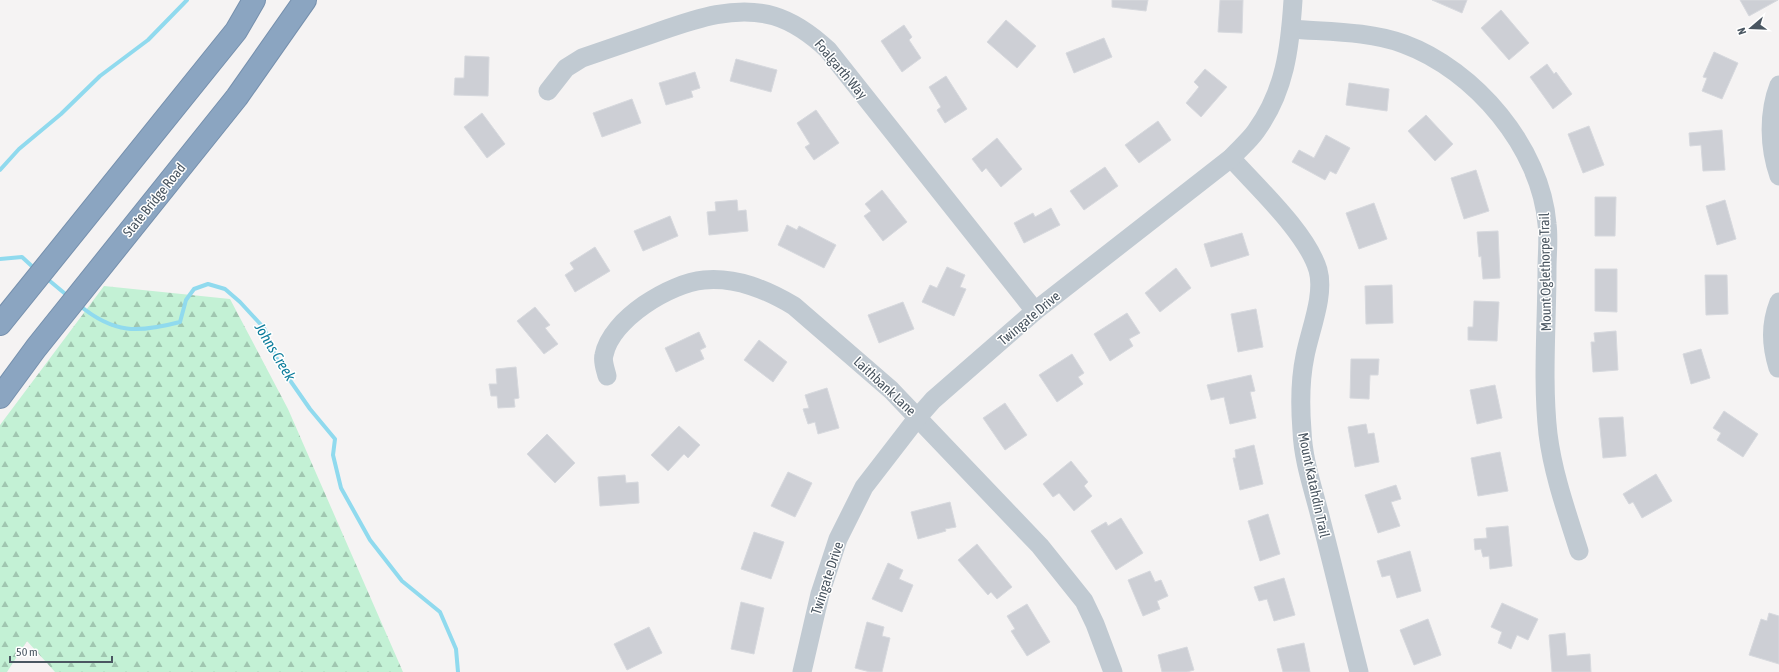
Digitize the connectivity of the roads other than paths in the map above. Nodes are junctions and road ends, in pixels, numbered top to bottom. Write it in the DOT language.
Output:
graph roads {
  1 [pos="254,0"];
  2 [pos="305,0"];
  3 [pos="1293,0"];
  4 [pos="1291,29"];
  5 [pos="1779,85"];
  6 [pos="548,91"];
  7 [pos="1231,158"];
  8 [pos="1779,176"];
  9 [pos="1779,302"];
  10 [pos="1035,311"];
  11 [pos="1,323"];
  12 [pos="1778,368"];
  13 [pos="607,376"];
  14 [pos="0,397"];
  15 [pos="918,417"];
  16 [pos="1579,551"];
  17 [pos="802,672"];
  18 [pos="1113,672"];
  19 [pos="1359,672"];
  1 -- 11 [label="highway"];
  2 -- 14 [label="highway, State Bridge Road"];
  3 -- 4 [label="street, Twingate Drive"];
  4 -- 7 [label="street, Twingate Drive"];
  4 -- 16 [label="street, Mount Oglethorpe Trail"];
  5 -- 8 [label="street"];
  6 -- 10 [label="street, Foalgarth Way"];
  7 -- 10 [label="street, Twingate Drive"];
  7 -- 19 [label="street, Mount Katahdin Trail"];
  9 -- 12 [label="street"];
  10 -- 15 [label="street, Twingate Drive"];
  13 -- 15 [label="street, Laithbank Lane"];
  15 -- 17 [label="street, Twingate Drive"];
  15 -- 18 [label="street, Laithbank Lane"];
}
